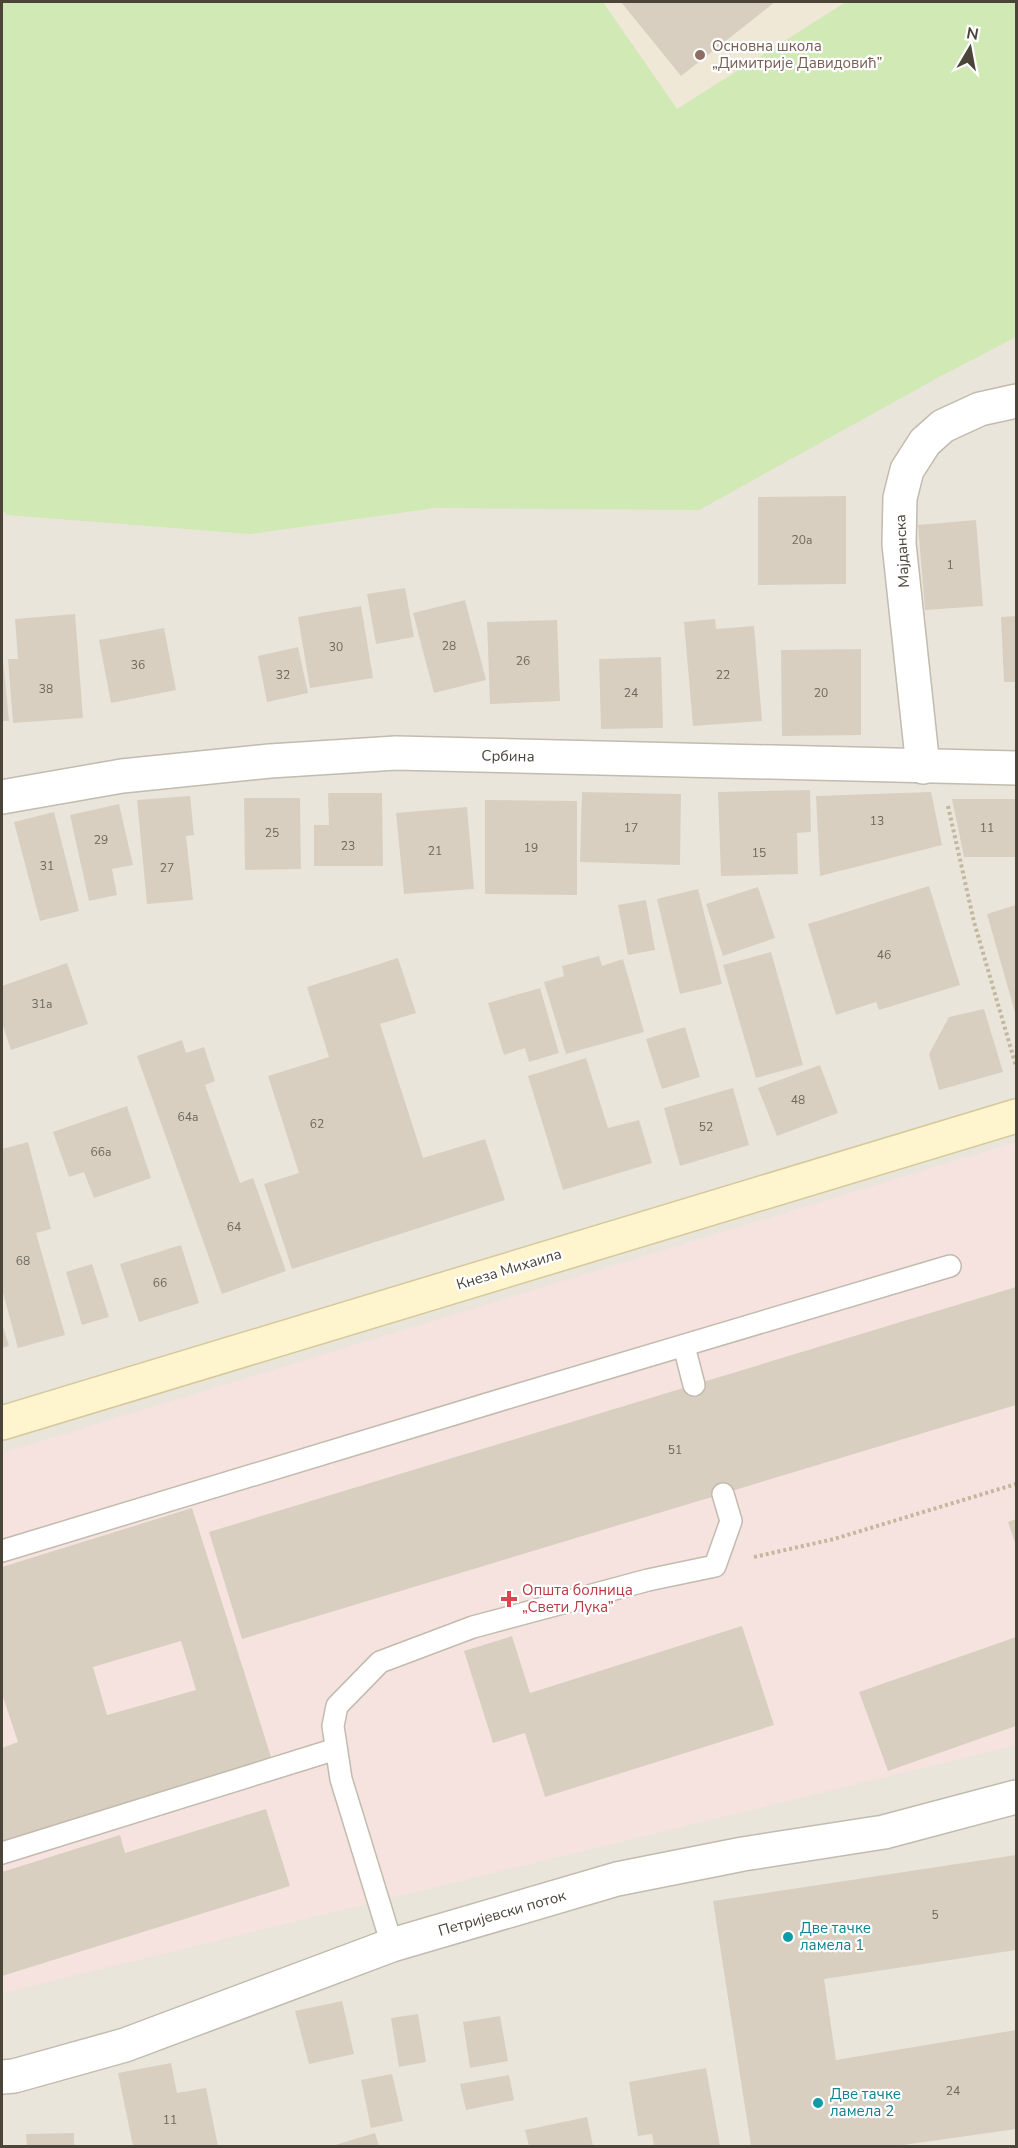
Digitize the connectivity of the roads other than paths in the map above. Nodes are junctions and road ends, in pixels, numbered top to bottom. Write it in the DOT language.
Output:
graph roads {
  1 [pos="1017,401"];
  2 [pos="931,767"];
  3 [pos="1017,768"];
  4 [pos="2,797"];
  5 [pos="1017,1116"];
  6 [pos="950,1266"];
  7 [pos="684,1346"];
  8 [pos="694,1385"];
  9 [pos="2,1423"];
  10 [pos="723,1494"];
  11 [pos="2,1551"];
  12 [pos="336,1749"];
  13 [pos="1017,1797"];
  14 [pos="2,1853"];
  15 [pos="392,1945"];
  16 [pos="2,2077"];
  1 -- 2 [label="street, Мајданска"];
  2 -- 3 [label="street, Србина"];
  2 -- 4 [label="street, Србина"];
  5 -- 9 [label="main road, Кнеза Михаила"];
  6 -- 7 [label="lane"];
  7 -- 8 [label="lane"];
  7 -- 11 [label="lane"];
  10 -- 12 [label="lane"];
  12 -- 14 [label="lane"];
  12 -- 15 [label="lane"];
  13 -- 15 [label="street, Петријевски поток"];
  15 -- 16 [label="street, Петријевски поток"];
}
